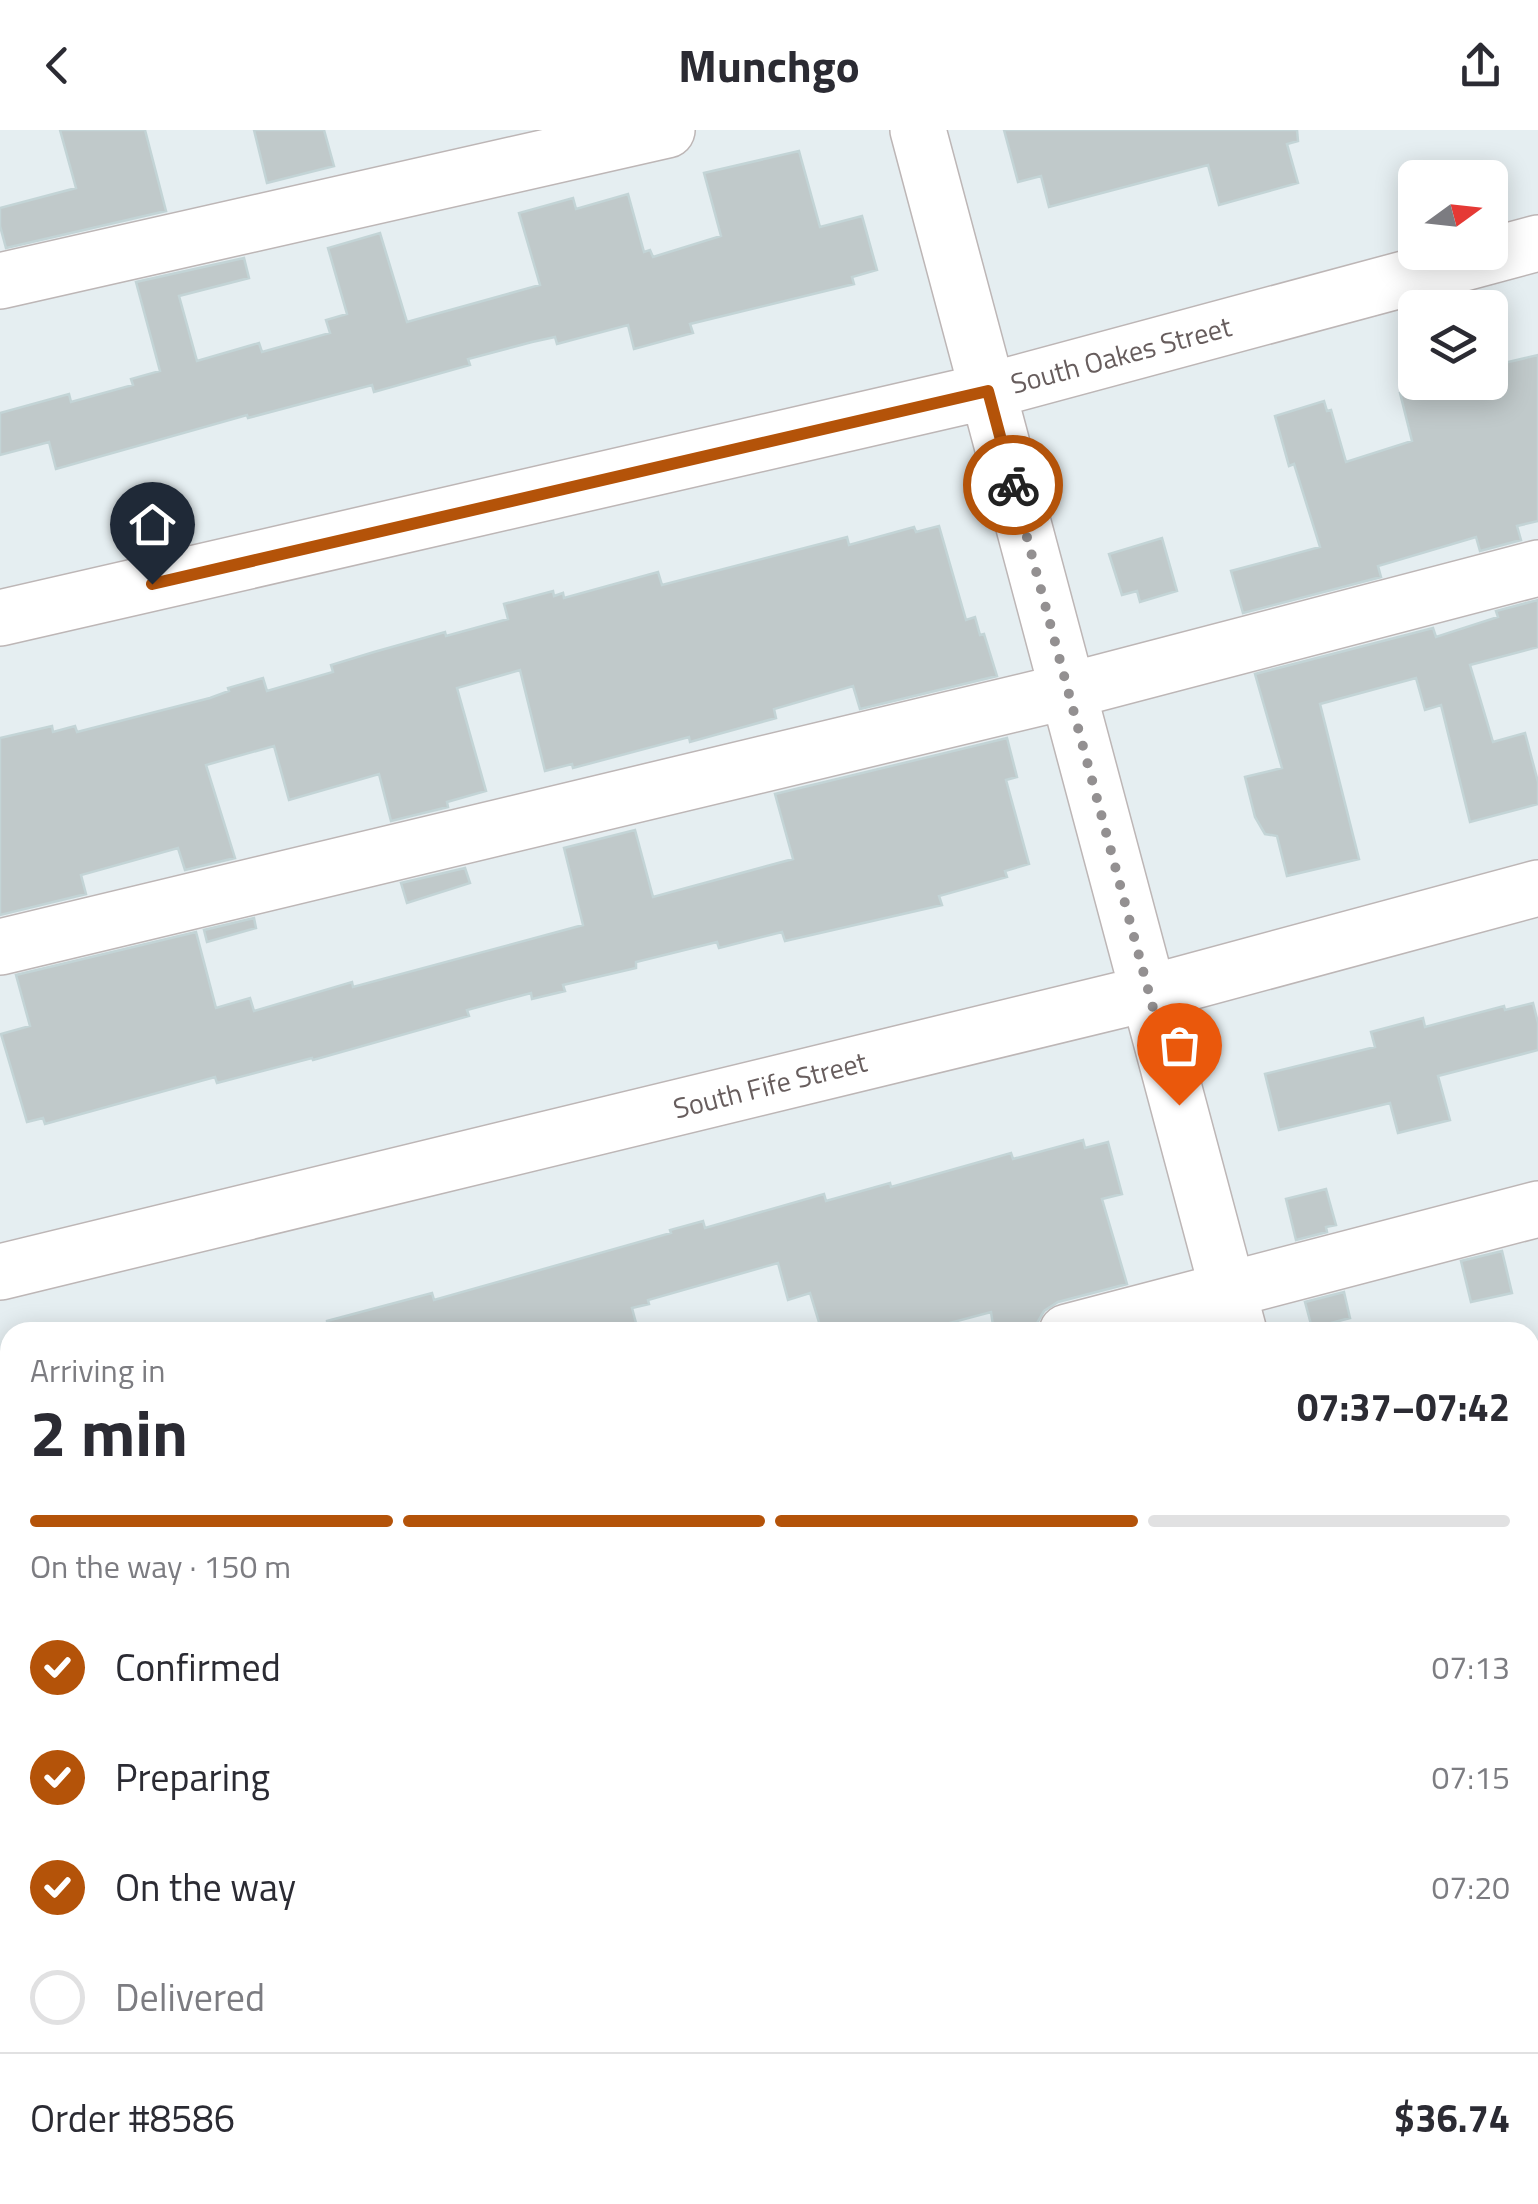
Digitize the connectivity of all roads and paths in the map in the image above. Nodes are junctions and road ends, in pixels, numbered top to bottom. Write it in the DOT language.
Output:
graph roads {
  1 [pos="667,130"];
  2 [pos="918,130"];
  3 [pos="1538,243"];
  4 [pos="0,281"];
  5 [pos="988,391"];
  6 [pos="1538,568"];
  7 [pos="0,618"];
  8 [pos="1068,691"];
  9 [pos="1538,888"];
  10 [pos="0,947"];
  11 [pos="1149,993"];
  12 [pos="1538,1209"];
  13 [pos="0,1272"];
  14 [pos="1234,1312"];
  15 [pos="1151,1322"];
  1 -- 4 [label="street"];
  2 -- 5 [label="street"];
  3 -- 5 [label="street, South Oakes Street"];
  5 -- 7 [label="street, South Oakes Street"];
  5 -- 8 [label="street"];
  6 -- 8 [label="street"];
  8 -- 10 [label="street"];
  8 -- 11 [label="street"];
  9 -- 11 [label="street, South Fife Street"];
  11 -- 13 [label="street, South Fife Street"];
  11 -- 14 [label="street"];
  12 -- 14 [label="street"];
  14 -- 15 [label="street"];
}
